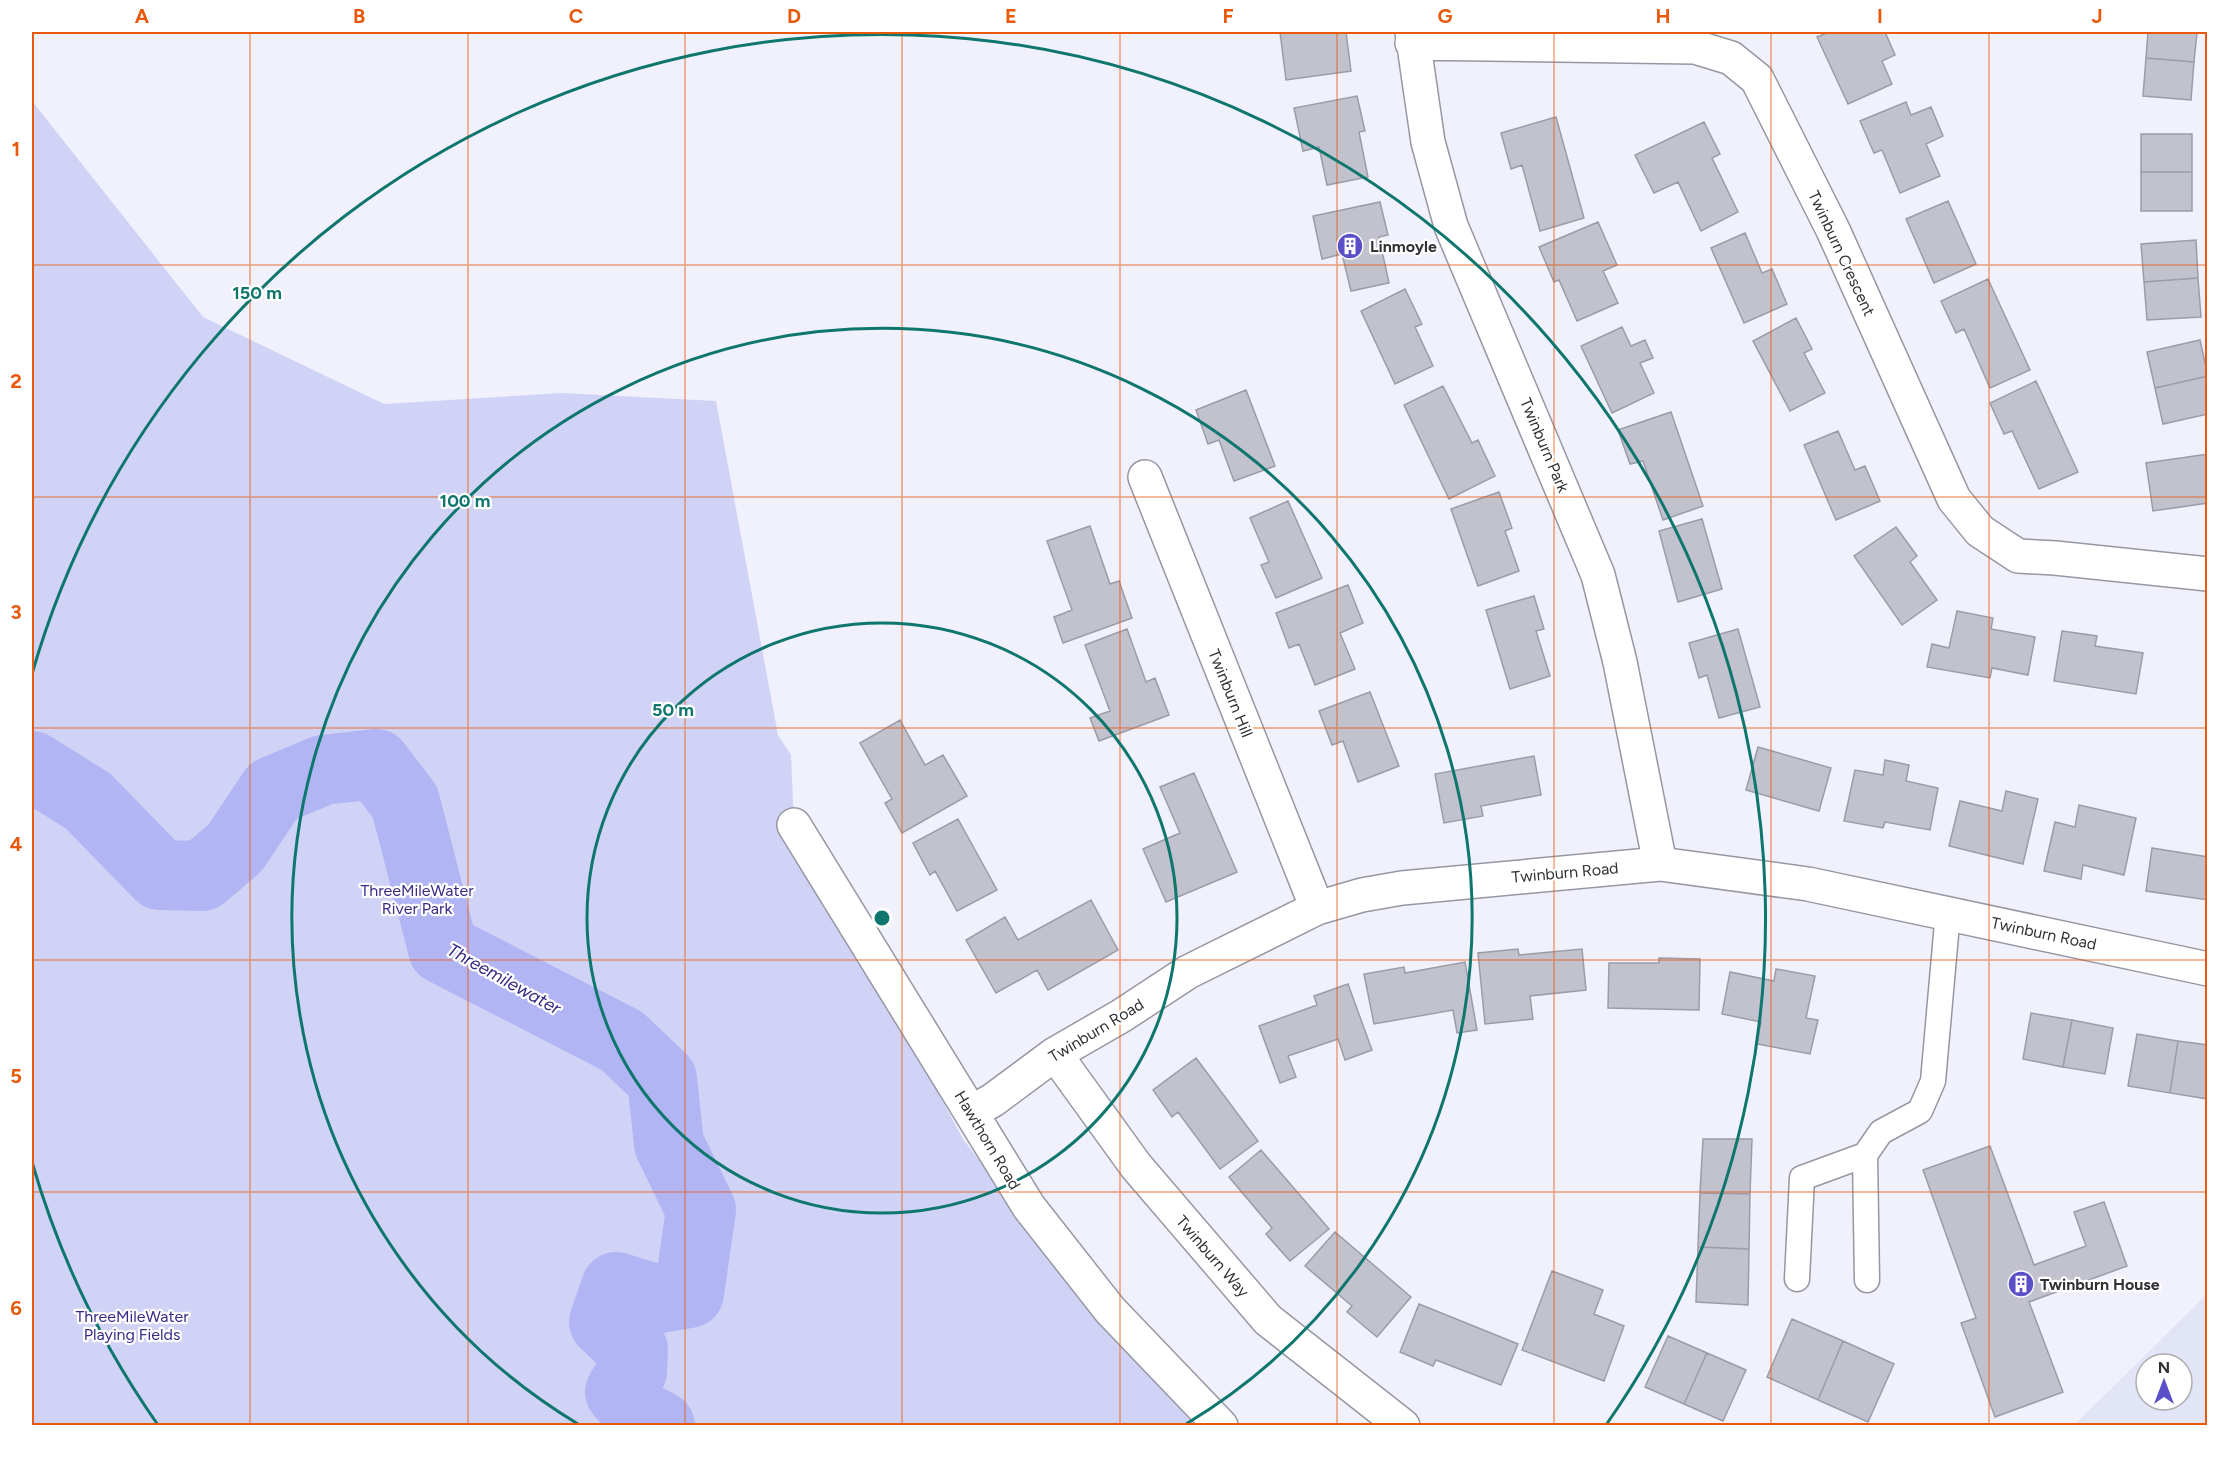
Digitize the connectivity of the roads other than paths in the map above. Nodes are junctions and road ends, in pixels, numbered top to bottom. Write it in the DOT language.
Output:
graph roads {
  1 [pos="1412,37"];
  2 [pos="1145,477"];
  3 [pos="2208,574"];
  4 [pos="794,825"];
  5 [pos="1660,864"];
  6 [pos="1317,908"];
  7 [pos="1948,912"];
  8 [pos="2208,969"];
  9 [pos="1055,1054"];
  10 [pos="972,1112"];
  11 [pos="1865,1155"];
  12 [pos="1797,1279"];
  13 [pos="1867,1280"];
  14 [pos="1221,1425"];
  15 [pos="1403,1425"];
  1 -- 3 [label="street, Twinburn Crescent"];
  1 -- 5 [label="street, Twinburn Park"];
  2 -- 6 [label="street, Twinburn Hill"];
  4 -- 10 [label="street, Hawthorn Road"];
  5 -- 6 [label="street, Twinburn Road"];
  5 -- 7 [label="street, Twinburn Road"];
  6 -- 9 [label="street, Twinburn Road"];
  7 -- 8 [label="street, Twinburn Road"];
  7 -- 11 [label="lane"];
  9 -- 10 [label="street, Twinburn Road"];
  9 -- 15 [label="street, Twinburn Way"];
  10 -- 14 [label="street, Hawthorn Road"];
  11 -- 12 [label="lane"];
  11 -- 13 [label="lane"];
}
